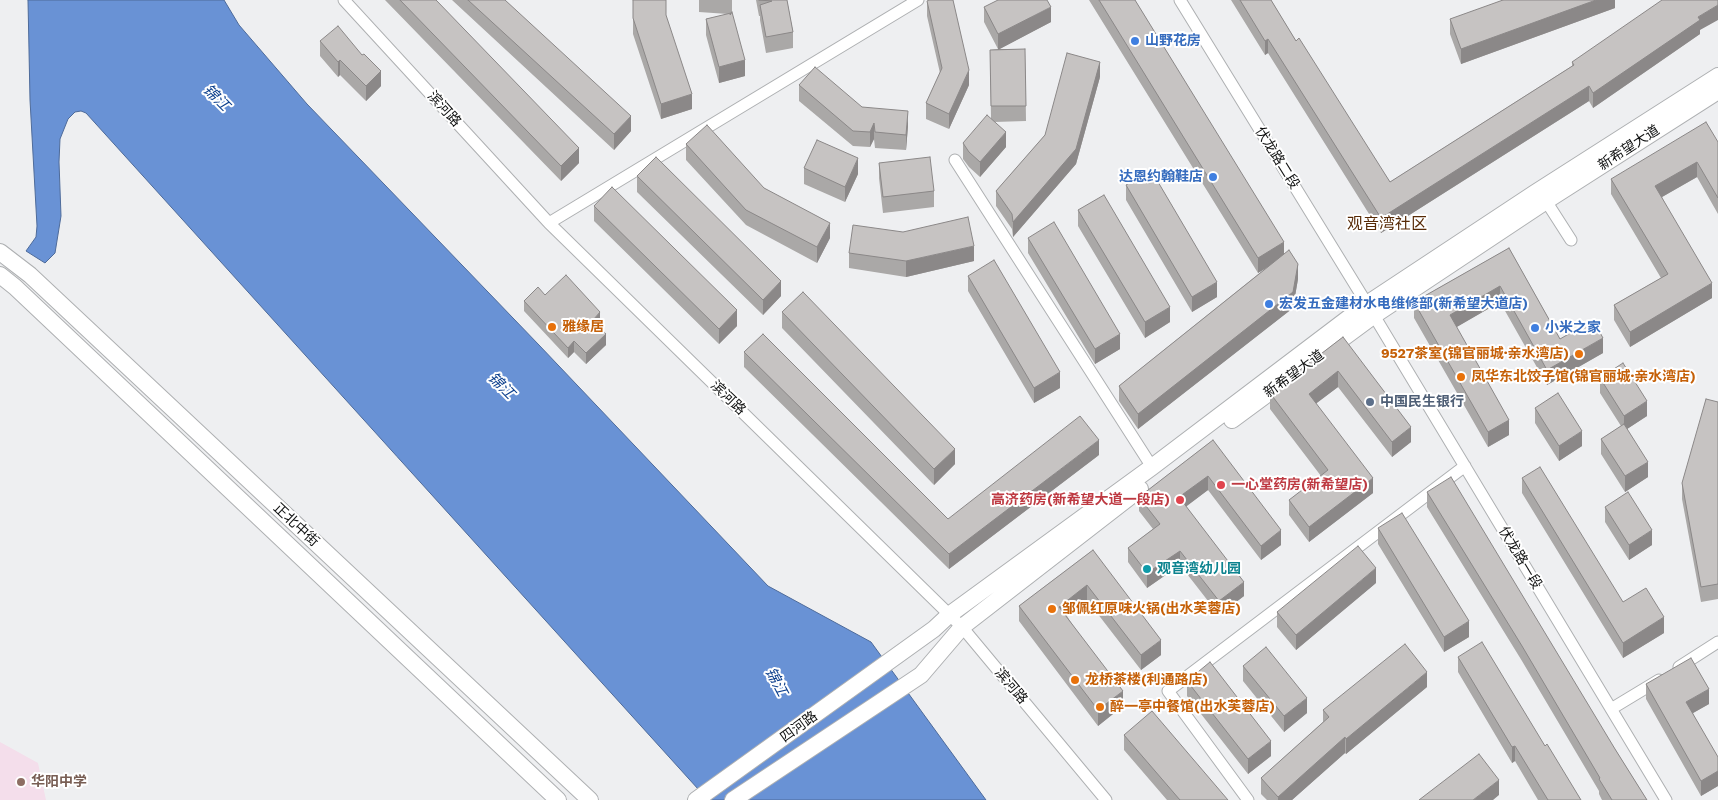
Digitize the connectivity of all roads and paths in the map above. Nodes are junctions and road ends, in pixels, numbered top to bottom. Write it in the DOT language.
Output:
graph roads {
  1 [pos="344,0"];
  2 [pos="918,0"];
  3 [pos="1180,0"];
  4 [pos="1718,76"];
  5 [pos="1716,97"];
  6 [pos="954,160"];
  7 [pos="1546,201"];
  8 [pos="549,224"];
  9 [pos="1571,240"];
  10 [pos="0,252"];
  11 [pos="0,275"];
  12 [pos="1370,310"];
  13 [pos="1465,466"];
  14 [pos="1152,467"];
  15 [pos="949,615"];
  16 [pos="962,627"];
  17 [pos="1718,642"];
  18 [pos="921,675"];
  19 [pos="1612,709"];
  20 [pos="558,800"];
  21 [pos="590,800"];
  22 [pos="696,800"];
  23 [pos="733,800"];
  24 [pos="1106,800"];
  25 [pos="1248,800"];
  26 [pos="1666,800"];
  1 -- 8 [label="street, 滨河路"];
  2 -- 8 [label="street"];
  3 -- 12 [label="street, 伏龙路二段"];
  4 -- 12 [label="street"];
  5 -- 7 [label="street, 新希望大道"];
  6 -- 14 [label="street"];
  7 -- 9 [label="street"];
  7 -- 12 [label="street, 新希望大道"];
  8 -- 15 [label="street, 滨河路"];
  10 -- 21 [label="street, 正北中街"];
  11 -- 20 [label="street, 正北中街"];
  12 -- 13 [label="street, 伏龙路一段"];
  12 -- 14 [label="street, 四河路"];
  12 -- 16 [label="street, 新希望大道"];
  13 -- 19 [label="street, 伏龙路一段"];
  13 -- 25 [label="street"];
  14 -- 15 [label="street, 四河路"];
  15 -- 16 [label="street, 滨河路"];
  15 -- 22 [label="street, 四河路"];
  16 -- 18 [label="street, 新希望大道"];
  16 -- 24 [label="street, 滨河路"];
  17 -- 19 [label="street"];
  18 -- 23 [label="street, 四河路"];
  19 -- 26 [label="street, 伏龙路一段"];
}
